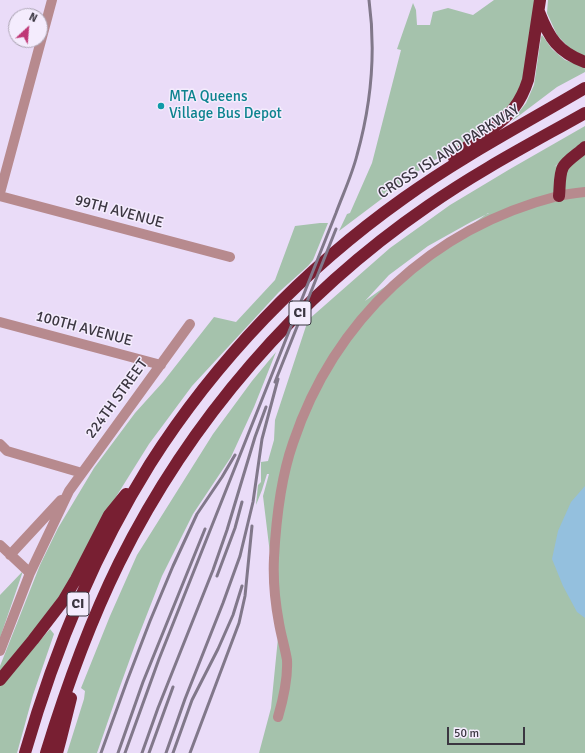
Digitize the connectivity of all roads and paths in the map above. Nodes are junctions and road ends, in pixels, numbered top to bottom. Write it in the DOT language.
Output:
graph roads {
  1 [pos="52,0"];
  2 [pos="539,6"];
  3 [pos="585,62"];
  4 [pos="585,88"];
  5 [pos="585,113"];
  6 [pos="585,147"];
  7 [pos="428,181"];
  8 [pos="585,192"];
  9 [pos="0,193"];
  10 [pos="0,196"];
  11 [pos="559,196"];
  12 [pos="230,257"];
  13 [pos="0,322"];
  14 [pos="190,324"];
  15 [pos="161,365"];
  16 [pos="0,444"];
  17 [pos="151,463"];
  18 [pos="82,473"];
  19 [pos="69,491"];
  20 [pos="0,545"];
  21 [pos="10,555"];
  22 [pos="30,573"];
  23 [pos="87,635"];
  24 [pos="0,651"];
  25 [pos="0,680"];
  26 [pos="278,717"];
  27 [pos="25,753"];
  28 [pos="46,753"];
  29 [pos="57,753"];
  1 -- 9 [label="street"];
  2 -- 3 [label="highway"];
  2 -- 7 [label="highway"];
  4 -- 7 [label="highway, CROSS ISLAND PARKWAY / CI"];
  5 -- 23 [label="highway, CI"];
  6 -- 11 [label="highway"];
  7 -- 17 [label="highway, CROSS ISLAND PARKWAY / CI"];
  8 -- 11 [label="street"];
  10 -- 12 [label="street, 99TH AVENUE"];
  11 -- 26 [label="street"];
  13 -- 15 [label="street, 100TH AVENUE"];
  14 -- 15 [label="street, 224TH STREET"];
  15 -- 18 [label="street, 224TH STREET"];
  16 -- 18 [label="street"];
  17 -- 25 [label="highway"];
  17 -- 27 [label="highway, CROSS ISLAND PARKWAY / CI"];
  18 -- 19 [label="street, 224TH STREET"];
  19 -- 21 [label="street, 224TH STREET"];
  19 -- 22 [label="street, 224TH STREET"];
  20 -- 21 [label="street"];
  21 -- 22 [label="street"];
  22 -- 24 [label="street, 224TH STREET"];
  23 -- 28 [label="highway, CI"];
  23 -- 29 [label="highway"];
}
